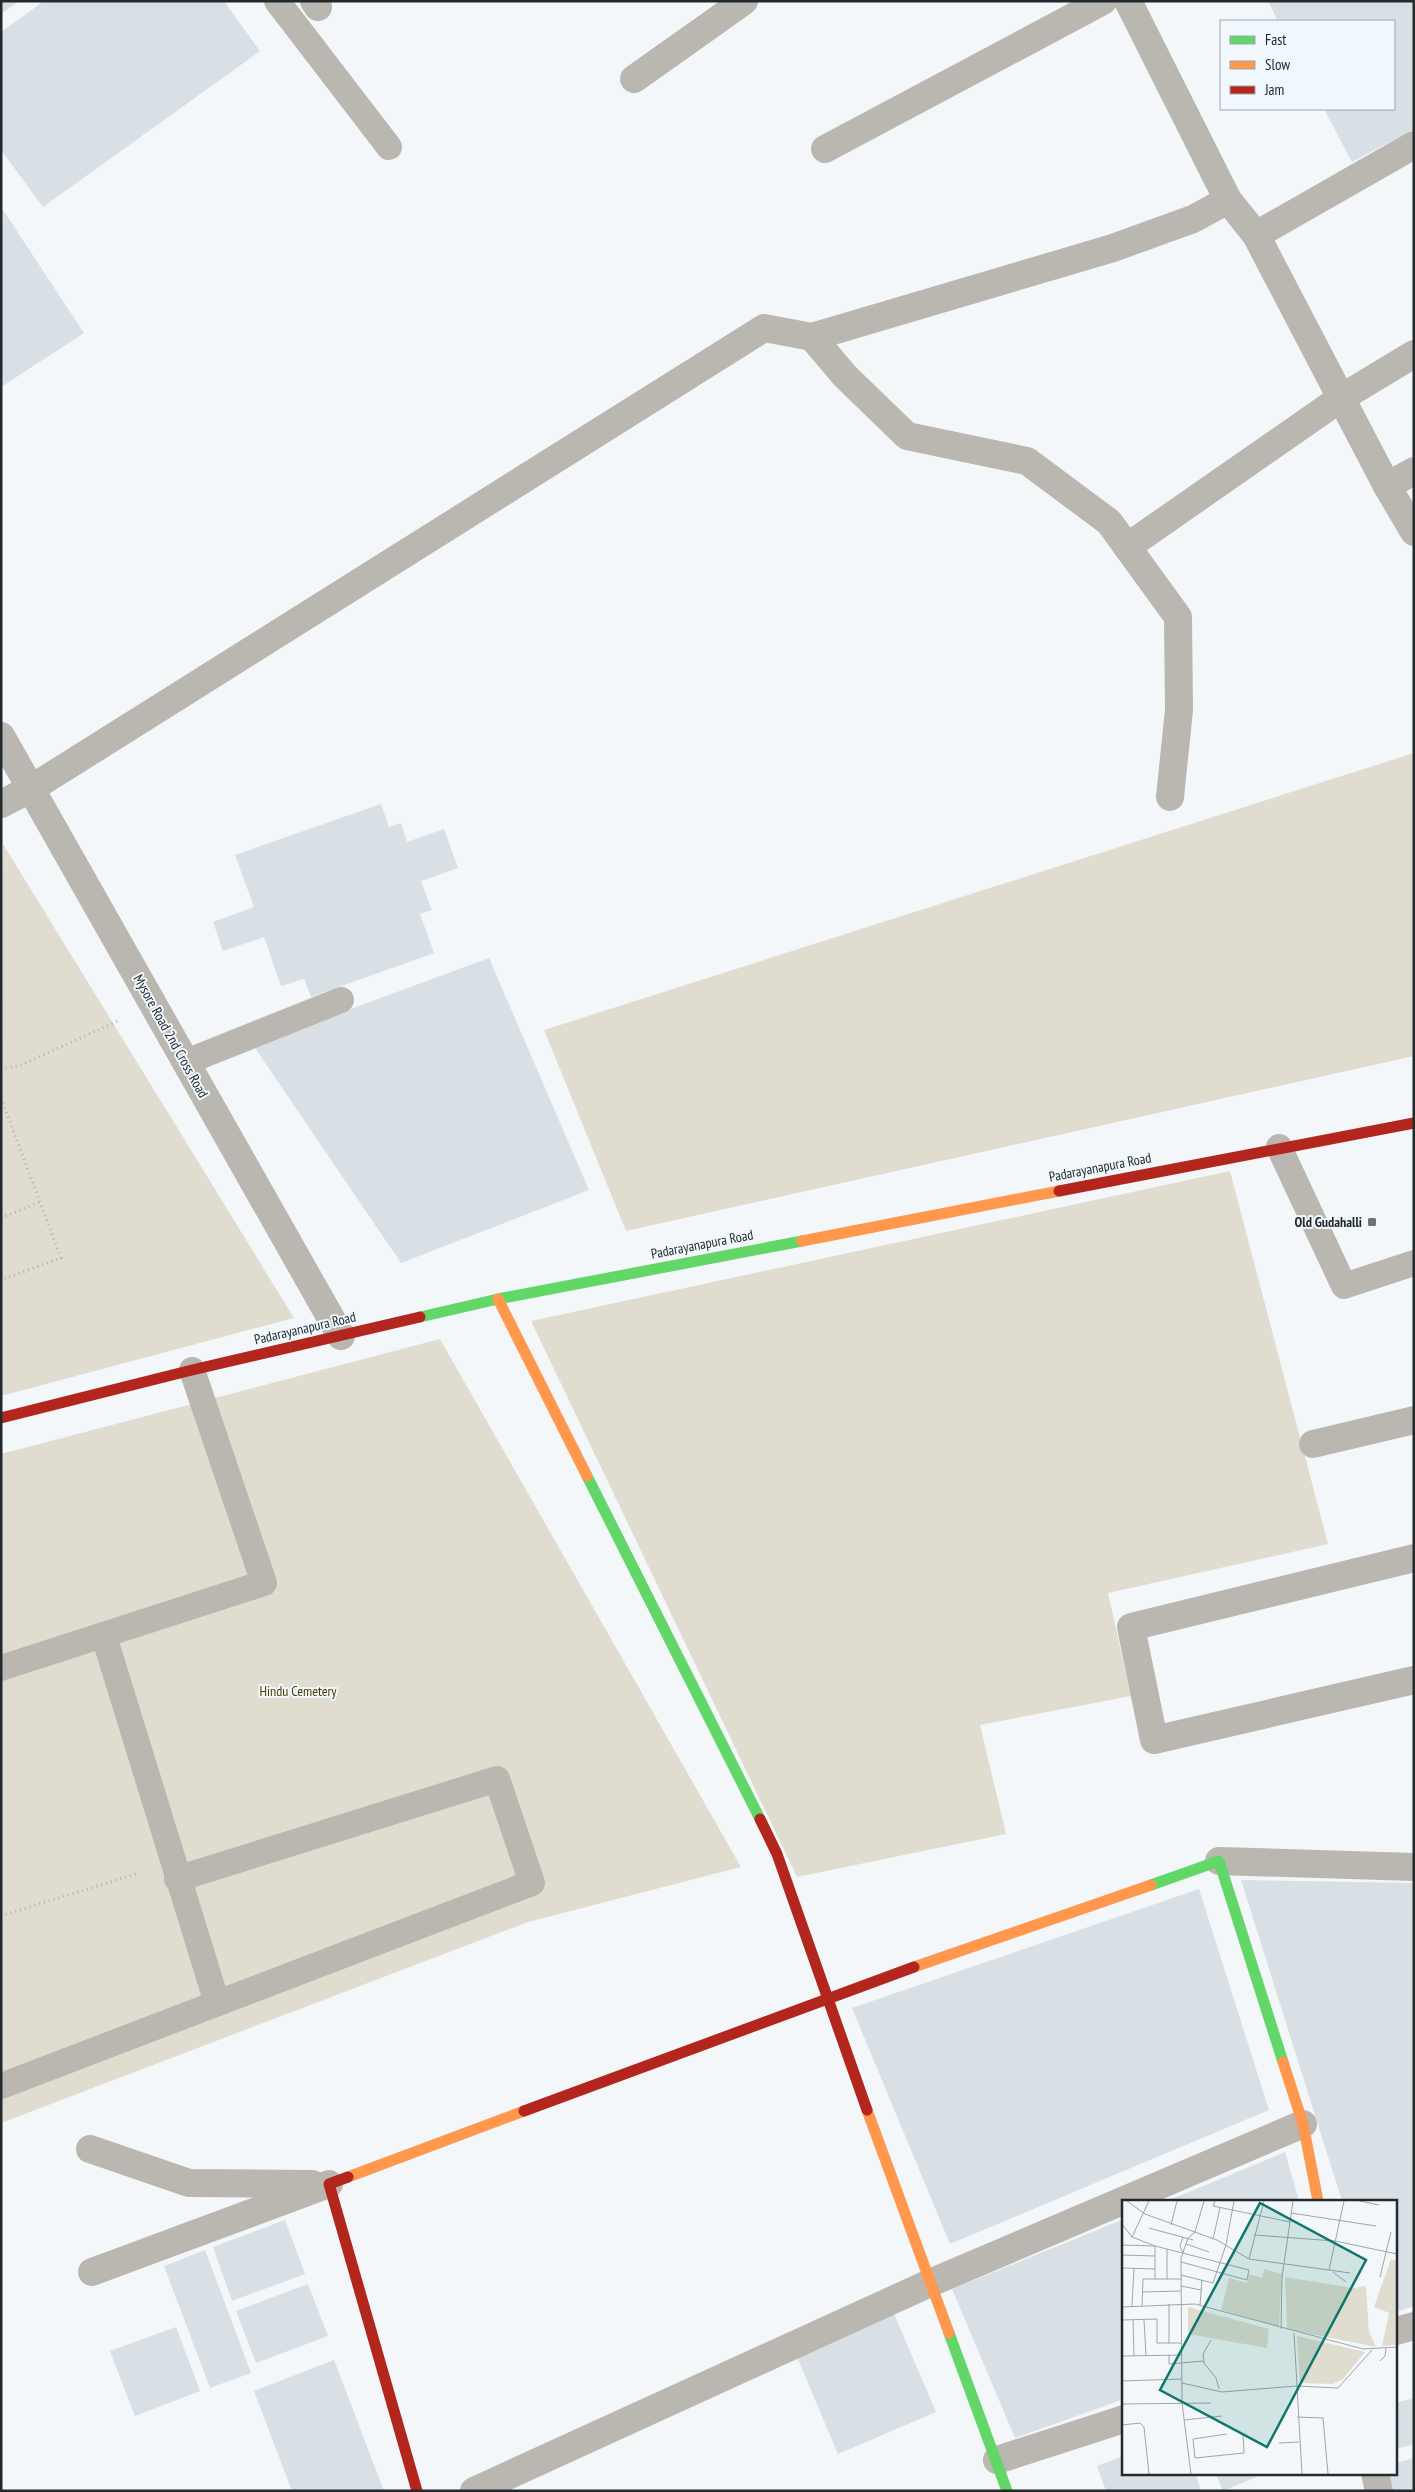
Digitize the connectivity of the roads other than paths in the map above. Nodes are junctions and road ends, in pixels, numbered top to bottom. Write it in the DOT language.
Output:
graph roads {
  1 [pos="277,1"];
  2 [pos="744,1"];
  3 [pos="1103,1"];
  4 [pos="1128,1"];
  5 [pos="634,79"];
  6 [pos="1414,145"];
  7 [pos="389,147"];
  8 [pos="825,149"];
  9 [pos="1228,200"];
  10 [pos="1256,235"];
  11 [pos="812,337"];
  12 [pos="1414,354"];
  13 [pos="1341,398"];
  14 [pos="1414,471"];
  15 [pos="1387,486"];
  16 [pos="1414,532"];
  17 [pos="1127,547"];
  18 [pos="1,736"];
  19 [pos="32,788"];
  20 [pos="1170,797"];
  21 [pos="1,804"];
  22 [pos="341,1000"];
  23 [pos="186,1062"];
  24 [pos="1414,1123"];
  25 [pos="1278,1148"];
  26 [pos="1414,1263"];
  27 [pos="498,1299"];
  28 [pos="340,1336"];
  29 [pos="192,1370"];
  30 [pos="1,1418"];
  31 [pos="1414,1420"];
  32 [pos="1314,1444"];
  33 [pos="1414,1558"];
  34 [pos="104,1636"];
  35 [pos="1,1668"];
  36 [pos="1414,1680"];
  37 [pos="1219,1861"];
  38 [pos="1414,1866"];
  39 [pos="177,1879"];
  40 [pos="826,1998"];
  41 [pos="217,2003"];
  42 [pos="1,2086"];
  43 [pos="1303,2124"];
  44 [pos="90,2149"];
  45 [pos="328,2184"];
  46 [pos="1126,2200"];
  47 [pos="1318,2200"];
  48 [pos="1122,2202"];
  49 [pos="92,2272"];
  50 [pos="930,2284"];
  51 [pos="1414,2326"];
  52 [pos="1398,2330"];
  53 [pos="1122,2420"];
  54 [pos="997,2460"];
  55 [pos="1375,2474"];
  56 [pos="417,2491"];
  57 [pos="474,2491"];
  58 [pos="1007,2491"];
  59 [pos="1380,2491"];
  1 -- 7 [label="lane"];
  2 -- 5 [label="street"];
  3 -- 8 [label="street"];
  4 -- 9 [label="street"];
  6 -- 10 [label="street"];
  9 -- 10 [label="street"];
  9 -- 11 [label="street"];
  10 -- 13 [label="street"];
  11 -- 17 [label="street"];
  11 -- 19 [label="street"];
  12 -- 13 [label="street"];
  13 -- 15 [label="street"];
  13 -- 17 [label="street"];
  14 -- 15 [label="street"];
  15 -- 16 [label="street"];
  17 -- 20 [label="street"];
  18 -- 19 [label="street, Mysore Road 2nd Cross Road"];
  19 -- 21 [label="street"];
  19 -- 23 [label="street, Mysore Road 2nd Cross Road"];
  22 -- 23 [label="lane"];
  23 -- 28 [label="street, Mysore Road 2nd Cross Road"];
  24 -- 25 [label="street, Padarayanapura Road"];
  25 -- 26 [label="lane"];
  25 -- 27 [label="street, Padarayanapura Road"];
  27 -- 28 [label="street, Padarayanapura Road"];
  27 -- 40 [label="street"];
  28 -- 29 [label="street, Padarayanapura Road"];
  29 -- 30 [label="street, Padarayanapura Road"];
  29 -- 34 [label="lane"];
  31 -- 32 [label="street"];
  33 -- 36 [label="street"];
  34 -- 35 [label="lane"];
  34 -- 39 [label="lane"];
  37 -- 38 [label="street"];
  37 -- 40 [label="street"];
  37 -- 43 [label="street"];
  39 -- 41 [label="lane"];
  39 -- 41 [label="lane"];
  40 -- 45 [label="street"];
  40 -- 50 [label="street"];
  41 -- 42 [label="lane"];
  43 -- 46 [label="street"];
  43 -- 47 [label="street"];
  44 -- 45 [label="street"];
  45 -- 49 [label="street"];
  45 -- 56 [label="street"];
  48 -- 50 [label="street"];
  50 -- 54 [label="street"];
  50 -- 57 [label="street"];
  51 -- 52 [label="street"];
  53 -- 54 [label="street"];
  54 -- 58 [label="street"];
  55 -- 59 [label="street"];
}
